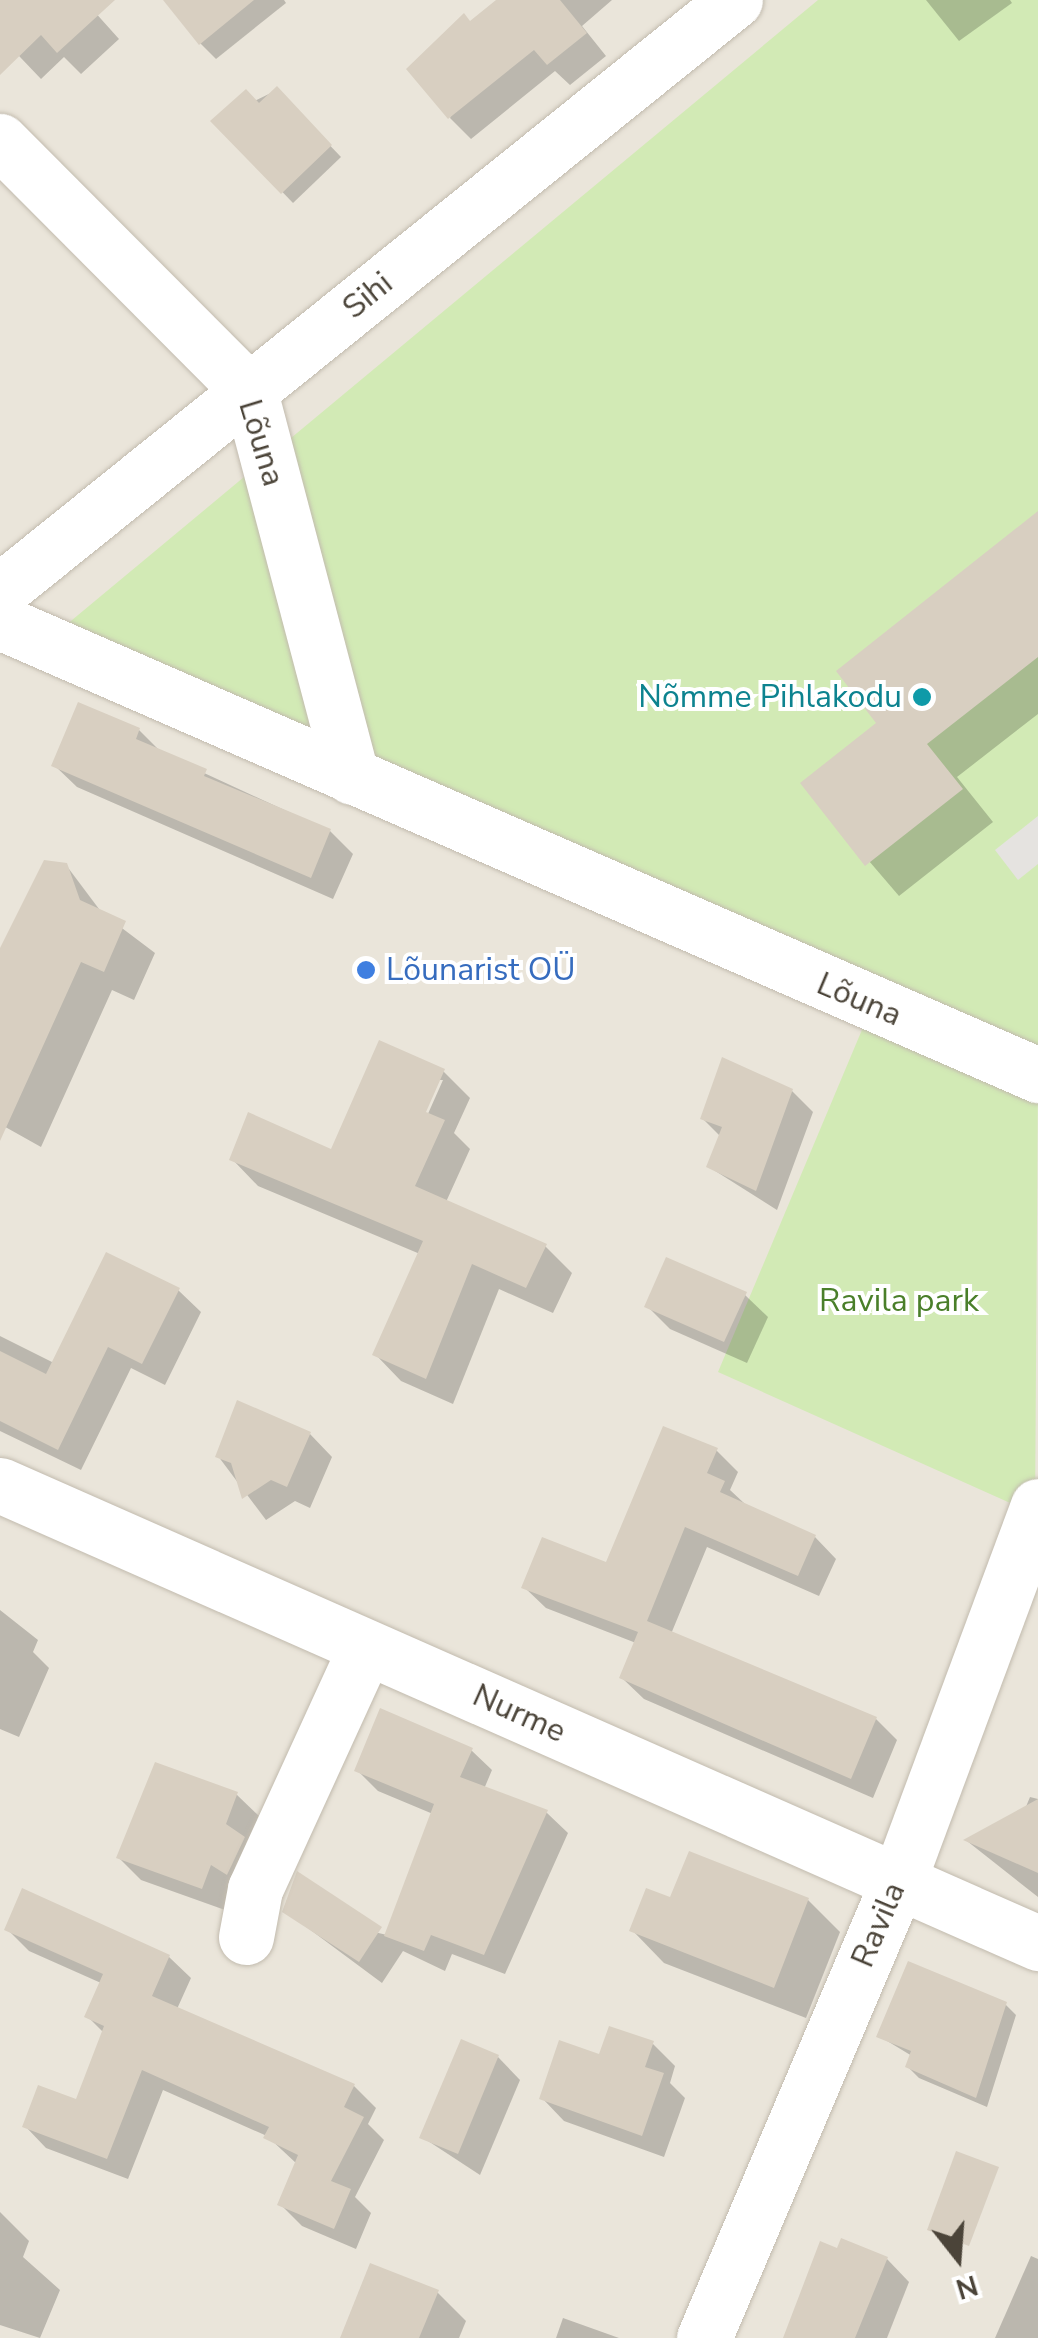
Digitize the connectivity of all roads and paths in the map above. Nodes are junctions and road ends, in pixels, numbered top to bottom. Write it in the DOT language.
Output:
graph roads {
  1 [pos="735,0"];
  2 [pos="0,141"];
  3 [pos="250,392"];
  4 [pos="0,591"];
  5 [pos="0,622"];
  6 [pos="352,776"];
  7 [pos="1038,1076"];
  8 [pos="0,1485"];
  9 [pos="1038,1506"];
  10 [pos="366,1647"];
  11 [pos="898,1882"];
  12 [pos="246,1936"];
  13 [pos="1038,1943"];
  14 [pos="704,2338"];
  1 -- 3 [label="street, Sihi"];
  2 -- 3 [label="street, Lõuna"];
  3 -- 4 [label="street, Sihi"];
  3 -- 6 [label="street, Lõuna"];
  5 -- 6 [label="street, Lõuna"];
  6 -- 7 [label="street, Lõuna"];
  8 -- 10 [label="street, Nurme"];
  9 -- 11 [label="street, Ravila"];
  10 -- 11 [label="street, Nurme"];
  10 -- 12 [label="street"];
  11 -- 13 [label="street, Nurme"];
  11 -- 14 [label="street, Ravila"];
}
